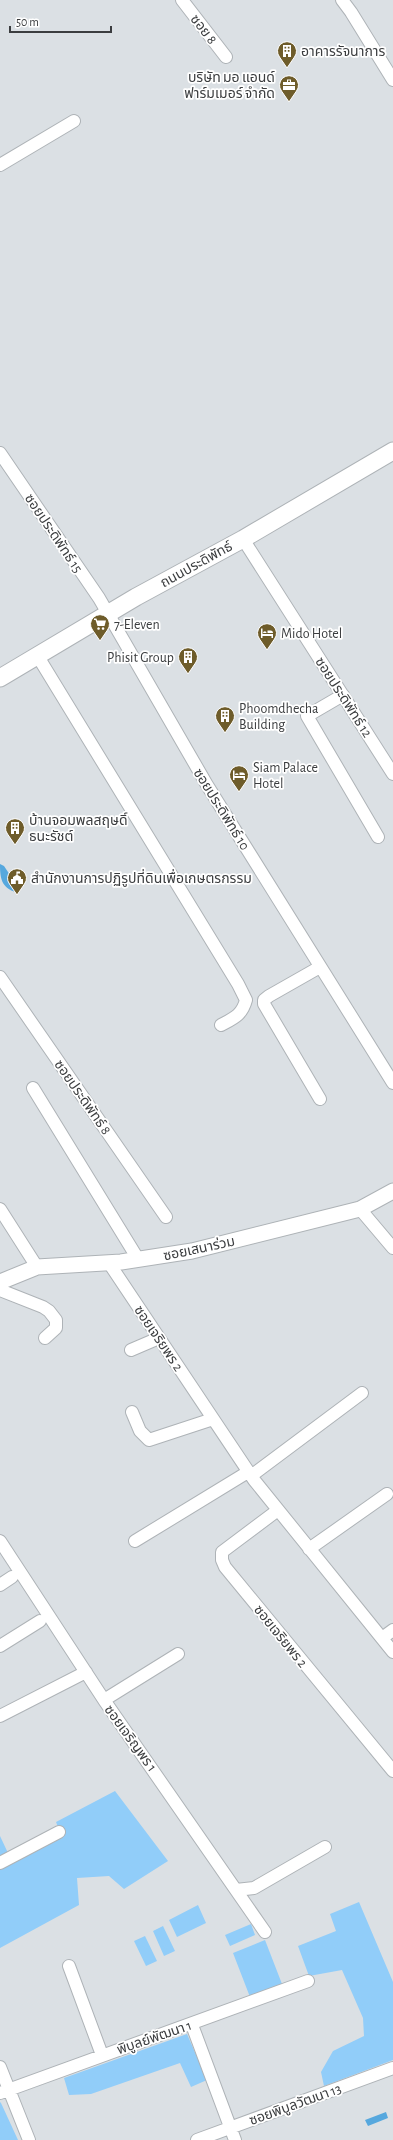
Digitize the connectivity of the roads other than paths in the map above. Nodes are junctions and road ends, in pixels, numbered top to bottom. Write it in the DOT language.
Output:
graph roads {
  1 [pos="182,0"];
  2 [pos="342,0"];
  3 [pos="226,57"];
  4 [pos="393,80"];
  5 [pos="74,121"];
  6 [pos="0,165"];
  7 [pos="393,451"];
  8 [pos="0,453"];
  9 [pos="242,539"];
  10 [pos="108,614"];
  11 [pos="37,655"];
  12 [pos="0,678"];
  13 [pos="343,695"];
  14 [pos="393,774"];
  15 [pos="378,837"];
  16 [pos="320,967"];
  17 [pos="0,978"];
  18 [pos="221,1025"];
  19 [pos="393,1083"];
  20 [pos="33,1088"];
  21 [pos="320,1099"];
  22 [pos="393,1191"];
  23 [pos="0,1209"];
  24 [pos="360,1210"];
  25 [pos="166,1217"];
  26 [pos="393,1248"];
  27 [pos="138,1259"];
  28 [pos="109,1263"];
  29 [pos="37,1266"];
  30 [pos="0,1282"];
  31 [pos="0,1290"];
  32 [pos="45,1338"];
  33 [pos="160,1338"];
  34 [pos="131,1350"];
  35 [pos="362,1393"];
  36 [pos="132,1412"];
  37 [pos="213,1419"];
  38 [pos="250,1474"];
  39 [pos="387,1494"];
  40 [pos="278,1510"];
  41 [pos="0,1541"];
  42 [pos="135,1541"];
  43 [pos="309,1549"];
  44 [pos="12,1577"];
  45 [pos="0,1585"];
  46 [pos="40,1621"];
  47 [pos="393,1630"];
  48 [pos="382,1638"];
  49 [pos="0,1646"];
  50 [pos="393,1652"];
  51 [pos="178,1654"];
  52 [pos="86,1672"];
  53 [pos="104,1700"];
  54 [pos="0,1716"];
  55 [pos="393,1771"];
  56 [pos="59,1832"];
  57 [pos="325,1847"];
  58 [pos="0,1863"];
  59 [pos="236,1890"];
  60 [pos="265,1932"];
  61 [pos="69,1966"];
  62 [pos="308,1981"];
  63 [pos="192,2024"];
  64 [pos="102,2055"];
  65 [pos="0,2068"];
  66 [pos="393,2068"];
  67 [pos="4,2092"];
  68 [pos="230,2128"];
  69 [pos="29,2140"];
  70 [pos="197,2140"];
  71 [pos="235,2140"];
  1 -- 3 [label="street, ซอย 8"];
  2 -- 4 [label="street"];
  5 -- 6 [label="street"];
  7 -- 9 [label="main road, ถนนประดิพัทธ์"];
  8 -- 10 [label="street, ซอยประดิพัทธ์ 15"];
  9 -- 10 [label="main road, ถนนประดิพัทธ์"];
  9 -- 13 [label="street, ซอยประดิพัทธ์ 12"];
  10 -- 11 [label="main road, ถนนประดิพัทธ์"];
  10 -- 16 [label="street, ซอยประดิพัทธ์ 10"];
  11 -- 12 [label="main road, ถนนประดิพัทธ์"];
  11 -- 18 [label="street"];
  13 -- 14 [label="street, ซอยประดิพัทธ์ 12"];
  13 -- 15 [label="street"];
  16 -- 19 [label="street, ซอยประดิพัทธ์ 10"];
  16 -- 21 [label="street"];
  17 -- 25 [label="street, ซอยประดิพัทธ์ 8"];
  20 -- 27 [label="street"];
  22 -- 24 [label="street, ซอยเสนาร่วม"];
  23 -- 29 [label="street"];
  24 -- 26 [label="street"];
  24 -- 27 [label="street, ซอยเสนาร่วม"];
  27 -- 28 [label="street, ซอยเสนาร่วม"];
  28 -- 29 [label="street, ซอยเสนาร่วม"];
  28 -- 33 [label="street, ซอยเจริยพร 2"];
  29 -- 30 [label="street, ซอยเสนาร่วม"];
  31 -- 32 [label="street"];
  33 -- 34 [label="street"];
  33 -- 37 [label="street, ซอยเจริยพร 2"];
  35 -- 38 [label="street"];
  36 -- 37 [label="street"];
  37 -- 38 [label="street, ซอยเจริยพร 2"];
  38 -- 40 [label="street, ซอยเจริยพร 2"];
  38 -- 42 [label="street"];
  39 -- 43 [label="street"];
  40 -- 43 [label="street, ซอยเจริยพร 2"];
  40 -- 55 [label="street, ซอยเจริยพร 2"];
  41 -- 52 [label="street, ซอยเจริญพร 1"];
  43 -- 48 [label="street, ซอยเจริยพร 2"];
  44 -- 45 [label="street"];
  46 -- 49 [label="street"];
  47 -- 48 [label="street"];
  48 -- 50 [label="street, ซอยเจริยพร 2"];
  51 -- 53 [label="street"];
  52 -- 53 [label="street, ซอยเจริญพร 1"];
  52 -- 54 [label="street"];
  53 -- 59 [label="street, ซอยเจริญพร 1"];
  56 -- 58 [label="street"];
  57 -- 59 [label="street"];
  59 -- 60 [label="street, ซอยเจริญพร 1"];
  61 -- 64 [label="street"];
  62 -- 63 [label="street, พิบูลย์พัฒนา 1"];
  63 -- 64 [label="street, พิบูลย์พัฒนา 1"];
  63 -- 68 [label="street"];
  64 -- 67 [label="street, พิบูลย์พัฒนา 1"];
  65 -- 67 [label="street"];
  66 -- 68 [label="street, ซอยพิบูลวัฒนา 13"];
  67 -- 69 [label="street"];
  68 -- 70 [label="street, ซอยพิบูลวัฒนา 13"];
  68 -- 71 [label="street"];
}
